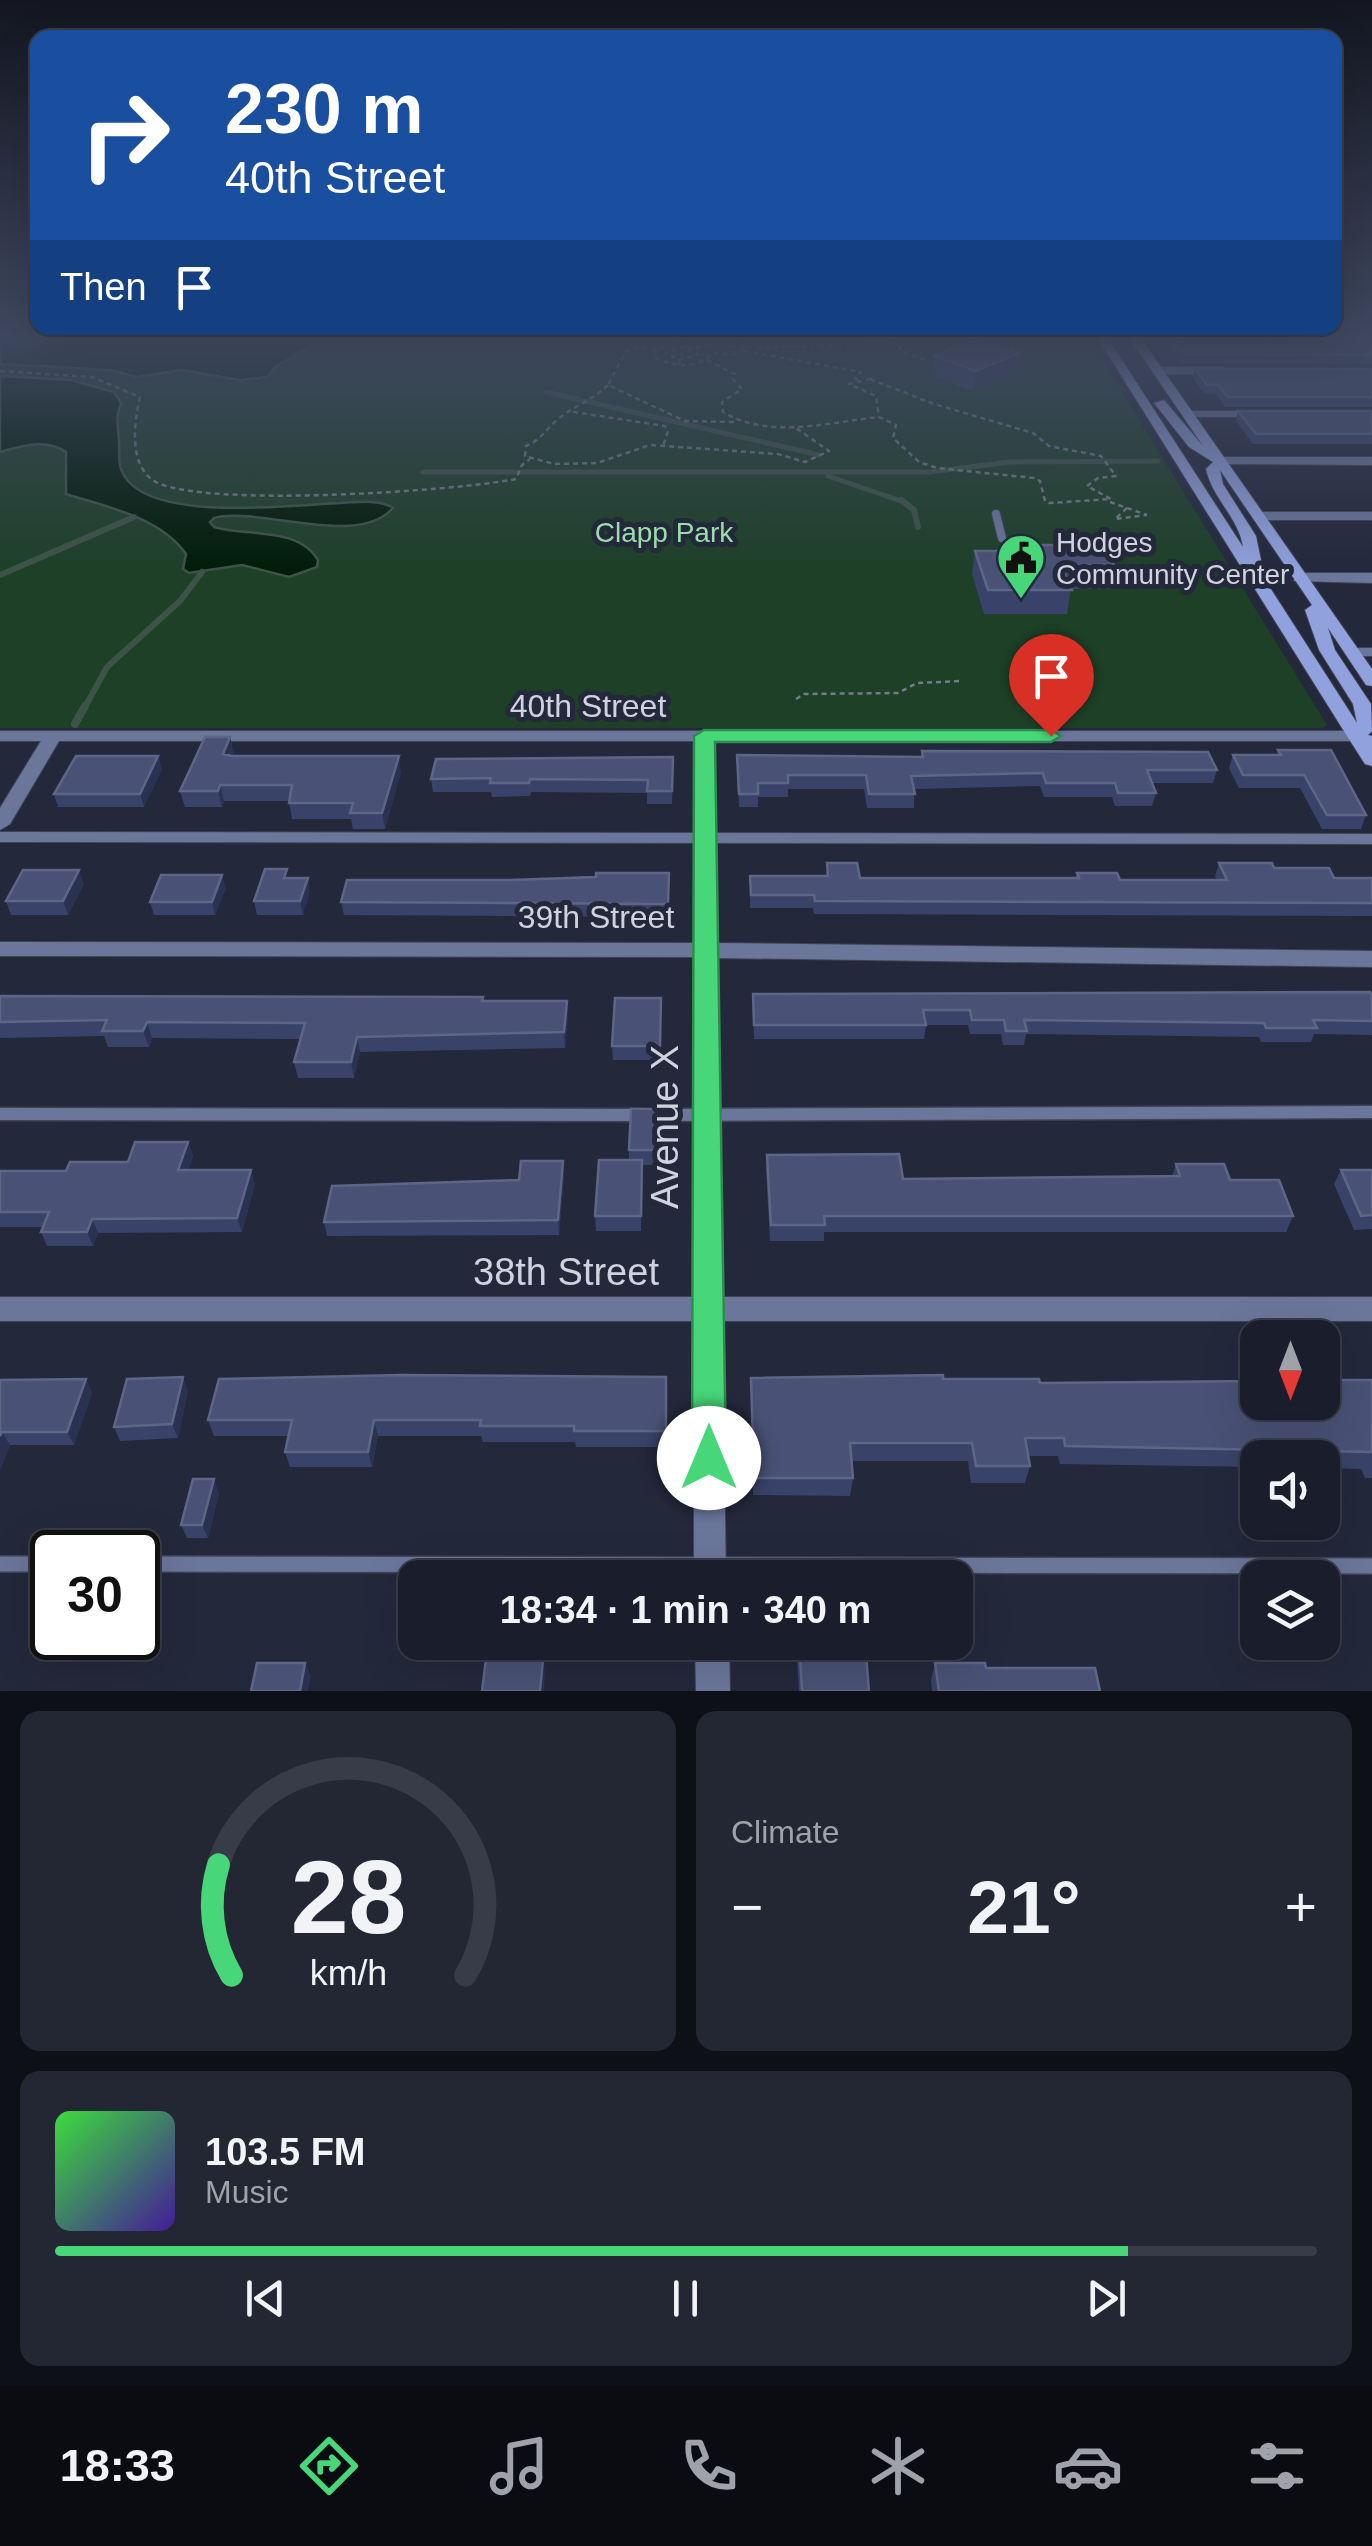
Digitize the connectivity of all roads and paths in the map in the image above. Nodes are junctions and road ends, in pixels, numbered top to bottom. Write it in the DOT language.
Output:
graph roads {
  1 [pos="134,416"];
  2 [pos="563,416"];
  3 [pos="597,416"];
  4 [pos="672,416"];
  5 [pos="730,416"];
  6 [pos="975,416"];
  7 [pos="1153,416"];
  8 [pos="1170,416"];
  9 [pos="1190,416"];
  10 [pos="879,417"];
  11 [pos="738,421"];
  12 [pos="792,426"];
  13 [pos="663,446"];
  14 [pos="530,459"];
  15 [pos="1222,461"];
  16 [pos="1372,461"];
  17 [pos="1110,502"];
  18 [pos="1127,508"];
  19 [pos="996,514"];
  20 [pos="1258,516"];
  21 [pos="1372,516"];
  22 [pos="1002,538"];
  23 [pos="1257,578"];
  24 [pos="1372,578"];
  25 [pos="1302,581"];
  26 [pos="1351,652"];
  27 [pos="1372,652"];
  28 [pos="961,681"];
  29 [pos="1372,682"];
  30 [pos="796,699"];
  31 [pos="0,736"];
  32 [pos="53,736"];
  33 [pos="704,736"];
  34 [pos="1364,739"];
  35 [pos="1372,760"];
  36 [pos="0,824"];
  37 [pos="0,838"];
  38 [pos="705,838"];
  39 [pos="1372,838"];
  40 [pos="0,949"];
  41 [pos="706,950"];
  42 [pos="1372,959"];
  43 [pos="1372,1112"];
  44 [pos="0,1114"];
  45 [pos="707,1115"];
  46 [pos="708,1309"];
  47 [pos="1372,1309"];
  48 [pos="0,1310"];
  49 [pos="710,1560"];
  50 [pos="0,1564"];
  51 [pos="30,1564"];
  52 [pos="160,1564"];
  53 [pos="1372,1566"];
  54 [pos="398,1567"];
  55 [pos="973,1568"];
  56 [pos="712,1660"];
  57 [pos="712,1691"];
  1 -- 14 [label="path"];
  2 -- 14 [label="path"];
  3 -- 13 [label="path"];
  4 -- 11 [label="path"];
  5 -- 11 [label="path"];
  6 -- 17 [label="path"];
  7 -- 23 [label="main road"];
  8 -- 15 [label="main road"];
  9 -- 15 [label="main road"];
  10 -- 12 [label="path"];
  10 -- 17 [label="path"];
  11 -- 12 [label="path"];
  12 -- 13 [label="path"];
  13 -- 14 [label="path"];
  15 -- 16 [label="street"];
  15 -- 20 [label="main road"];
  15 -- 23 [label="main road"];
  17 -- 18 [label="path"];
  18 -- 18 [label="path"];
  19 -- 22 [label="lane"];
  20 -- 21 [label="lane"];
  20 -- 25 [label="main road"];
  23 -- 34 [label="main road"];
  24 -- 25 [label="street"];
  25 -- 26 [label="main road"];
  25 -- 34 [label="main road"];
  26 -- 27 [label="lane"];
  26 -- 29 [label="main road"];
  28 -- 30 [label="path"];
  31 -- 32 [label="street, 40th Street"];
  32 -- 33 [label="street, 40th Street"];
  32 -- 36 [label="street"];
  33 -- 34 [label="street, 40th Street"];
  33 -- 38 [label="street, Avenue X"];
  34 -- 35 [label="main road"];
  37 -- 38 [label="lane"];
  38 -- 39 [label="lane"];
  38 -- 41 [label="street, Avenue X"];
  40 -- 41 [label="street, 39th Street"];
  41 -- 42 [label="street, 39th Street"];
  41 -- 45 [label="street, Avenue X"];
  43 -- 45 [label="lane"];
  44 -- 45 [label="lane"];
  45 -- 46 [label="street, Avenue X"];
  46 -- 47 [label="street, 38th Street"];
  46 -- 48 [label="street, 38th Street"];
  46 -- 49 [label="street, Avenue X"];
  50 -- 51 [label="lane"];
  52 -- 54 [label="lane"];
  53 -- 55 [label="lane"];
  56 -- 57 [label="street"];
}
